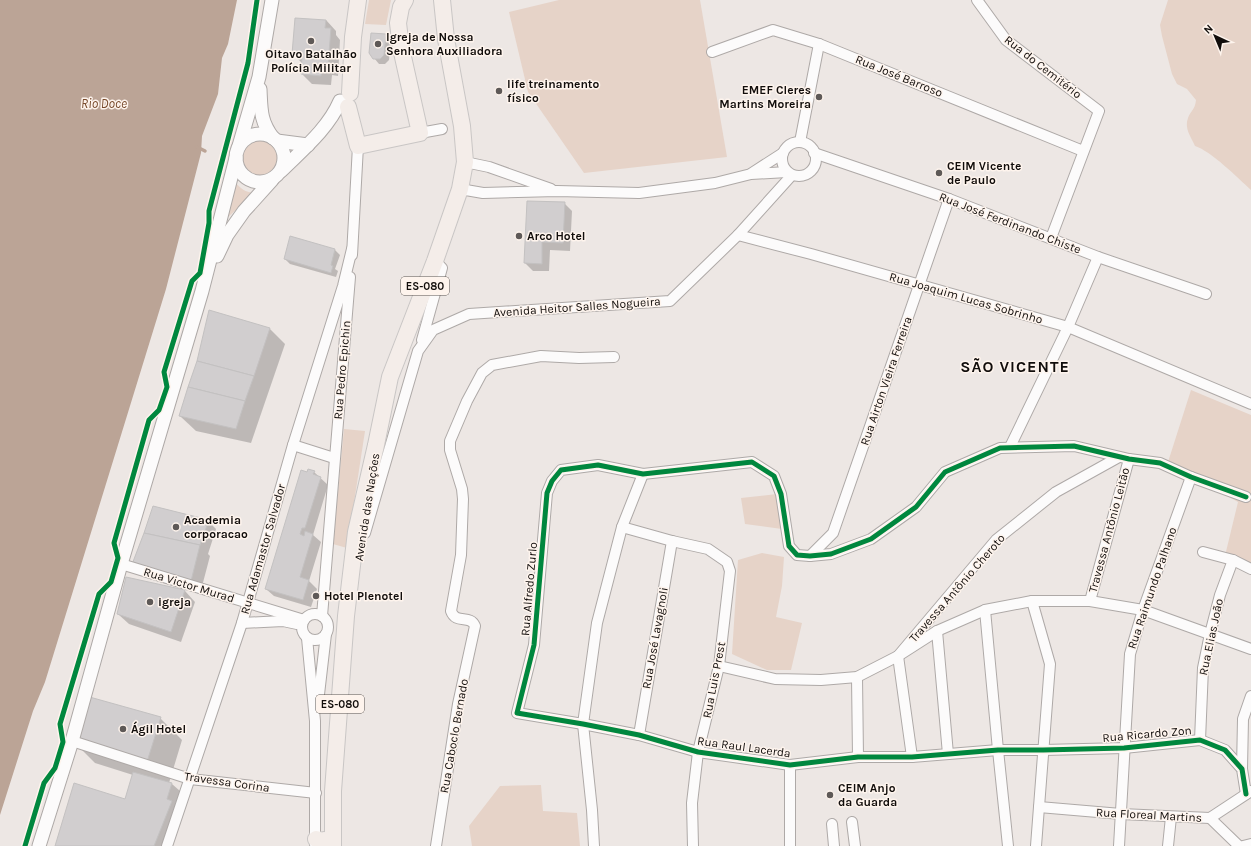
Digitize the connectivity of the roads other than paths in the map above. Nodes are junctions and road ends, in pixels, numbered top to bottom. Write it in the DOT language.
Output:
graph roads {
  1 [pos="272,0"];
  2 [pos="358,0"];
  3 [pos="405,0"];
  4 [pos="442,0"];
  5 [pos="978,0"];
  6 [pos="819,44"];
  7 [pos="712,52"];
  8 [pos="259,77"];
  9 [pos="345,104"];
  10 [pos="442,130"];
  11 [pos="420,133"];
  12 [pos="275,140"];
  13 [pos="800,142"];
  14 [pos="308,145"];
  15 [pos="358,146"];
  16 [pos="1083,151"];
  17 [pos="237,152"];
  18 [pos="814,152"];
  19 [pos="783,153"];
  20 [pos="465,162"];
  21 [pos="790,173"];
  22 [pos="750,174"];
  23 [pos="276,175"];
  24 [pos="460,189"];
  25 [pos="557,191"];
  26 [pos="949,199"];
  27 [pos="738,235"];
  28 [pos="1052,238"];
  29 [pos="1098,257"];
  30 [pos="435,261"];
  31 [pos="919,285"];
  32 [pos="347,287"];
  33 [pos="202,291"];
  34 [pos="1206,294"];
  35 [pos="430,326"];
  36 [pos="1068,327"];
  37 [pos="614,357"];
  38 [pos="1251,404"];
  39 [pos="293,445"];
  40 [pos="376,445"];
  41 [pos="1010,447"];
  42 [pos="334,458"];
  43 [pos="1124,458"];
  44 [pos="643,474"];
  45 [pos="1191,477"];
  46 [pos="1246,497"];
  47 [pos="622,527"];
  48 [pos="365,533"];
  49 [pos="672,541"];
  50 [pos="1203,552"];
  51 [pos="810,556"];
  52 [pos="1233,560"];
  53 [pos="121,564"];
  54 [pos="1251,569"];
  55 [pos="1032,601"];
  56 [pos="1090,601"];
  57 [pos="248,603"];
  58 [pos="985,610"];
  59 [pos="1143,610"];
  60 [pos="322,616"];
  61 [pos="346,616"];
  62 [pos="283,618"];
  63 [pos="303,622"];
  64 [pos="242,624"];
  65 [pos="937,631"];
  66 [pos="326,634"];
  67 [pos="1210,634"];
  68 [pos="307,638"];
  69 [pos="1251,649"];
  70 [pos="898,656"];
  71 [pos="719,666"];
  72 [pos="857,676"];
  73 [pos="1251,696"];
  74 [pos="517,713"];
  75 [pos="315,720"];
  76 [pos="583,724"];
  77 [pos="639,735"];
  78 [pos="1200,740"];
  79 [pos="72,741"];
  80 [pos="1124,748"];
  81 [pos="998,750"];
  82 [pos="1043,750"];
  83 [pos="698,752"];
  84 [pos="948,754"];
  85 [pos="858,757"];
  86 [pos="912,757"];
  87 [pos="790,766"];
  88 [pos="1242,769"];
  89 [pos="190,780"];
  90 [pos="1248,792"];
  91 [pos="316,793"];
  92 [pos="1039,807"];
  93 [pos="1121,814"];
  94 [pos="1171,817"];
  95 [pos="1210,818"];
  96 [pos="852,822"];
  97 [pos="832,824"];
  98 [pos="322,844"];
  99 [pos="1251,844"];
  100 [pos="40,846"];
  101 [pos="167,846"];
  102 [pos="436,846"];
  103 [pos="594,846"];
  104 [pos="693,846"];
  105 [pos="790,846"];
  106 [pos="834,846"];
  107 [pos="855,846"];
  108 [pos="1008,846"];
  109 [pos="1036,846"];
  110 [pos="1119,846"];
  111 [pos="1168,846"];
  112 [pos="1239,846"];
  113 [pos="1243,846"];
  1 -- 8 [label="street"];
  2 -- 9 [label="main road, Rua Pedro Epichin"];
  3 -- 11 [label="main road"];
  4 -- 20 [label="main road, Avenida das Nações / ES-080"];
  5 -- 16 [label="street, Rua do Cemitério"];
  6 -- 7 [label="street, Rua José Barroso"];
  6 -- 13 [label="street"];
  6 -- 16 [label="street, Rua José Barroso"];
  8 -- 12 [label="street"];
  8 -- 17 [label="street"];
  9 -- 14 [label="street"];
  9 -- 15 [label="main road, Rua Pedro Epichin"];
  10 -- 11 [label="street"];
  11 -- 15 [label="main road"];
  12 -- 14 [label="street"];
  12 -- 17 [label="street"];
  12 -- 23 [label="street"];
  13 -- 18 [label="street"];
  13 -- 19 [label="street"];
  14 -- 23 [label="street"];
  15 -- 32 [label="street, Rua Pedro Epichin"];
  16 -- 28 [label="street"];
  17 -- 23 [label="street"];
  17 -- 33 [label="street"];
  18 -- 21 [label="street"];
  18 -- 26 [label="street, Rua José Ferdinando Chiste"];
  19 -- 21 [label="street"];
  19 -- 22 [label="street"];
  20 -- 24 [label="main road, Avenida das Nações / ES-080"];
  20 -- 25 [label="street"];
  21 -- 22 [label="street"];
  21 -- 27 [label="street, Avenida Heitor Salles Nogueira"];
  22 -- 25 [label="street"];
  23 -- 33 [label="street"];
  24 -- 25 [label="street"];
  24 -- 30 [label="main road, Avenida das Nações / ES-080"];
  26 -- 28 [label="street, Rua José Ferdinando Chiste"];
  26 -- 31 [label="street, Rua Airton Vieira Ferreira"];
  27 -- 31 [label="street, Rua Joaquim Lucas Sobrinho"];
  27 -- 35 [label="street, Avenida Heitor Salles Nogueira"];
  28 -- 29 [label="street, Rua José Ferdinando Chiste"];
  29 -- 34 [label="street, Rua José Ferdinando Chiste"];
  29 -- 36 [label="street"];
  30 -- 35 [label="street"];
  30 -- 40 [label="main road, Avenida das Nações / ES-080"];
  31 -- 36 [label="street, Rua Joaquim Lucas Sobrinho"];
  31 -- 51 [label="street, Rua Airton Vieira Ferreira"];
  32 -- 39 [label="street, Rua Adamastor Salvador"];
  32 -- 42 [label="street, Rua Pedro Epichin"];
  33 -- 53 [label="street"];
  35 -- 48 [label="street"];
  36 -- 38 [label="street, Rua Joaquim Lucas Sobrinho"];
  36 -- 41 [label="street"];
  37 -- 102 [label="street, Rua Caboclo Bernado"];
  39 -- 42 [label="street"];
  39 -- 57 [label="street, Rua Adamastor Salvador"];
  40 -- 48 [label="main road, Avenida das Nações / ES-080"];
  40 -- 61 [label="main road, Avenida das Nações / ES-080"];
  41 -- 43 [label="street"];
  41 -- 51 [label="street"];
  42 -- 60 [label="street, Rua Pedro Epichin"];
  43 -- 45 [label="street"];
  43 -- 56 [label="street, Travessa Antônio Leitão"];
  43 -- 70 [label="street, Travessa Antônio Cheroto"];
  44 -- 47 [label="street"];
  44 -- 51 [label="street"];
  44 -- 74 [label="street, Rua Alfredo Zurlo"];
  45 -- 46 [label="street"];
  45 -- 59 [label="street, Rua Raimundo Palhano"];
  47 -- 49 [label="street"];
  47 -- 76 [label="street"];
  48 -- 61 [label="main road, Avenida das Nações / ES-080"];
  49 -- 71 [label="street, Rua Luis Prest"];
  49 -- 77 [label="street, Rua José Lavagnoli"];
  50 -- 52 [label="street"];
  52 -- 54 [label="street"];
  52 -- 67 [label="street, Rua Elias João"];
  53 -- 57 [label="street, Rua Victor Murad"];
  53 -- 79 [label="street"];
  55 -- 56 [label="street"];
  55 -- 58 [label="street"];
  55 -- 82 [label="street"];
  56 -- 59 [label="street"];
  57 -- 62 [label="street, Rua Victor Murad"];
  57 -- 64 [label="street, Rua Adamastor Salvador"];
  58 -- 65 [label="street"];
  58 -- 81 [label="street"];
  59 -- 67 [label="street"];
  59 -- 80 [label="street, Rua Raimundo Palhano"];
  60 -- 63 [label="street"];
  60 -- 66 [label="street"];
  61 -- 98 [label="main road, Avenida das Nações / ES-080"];
  62 -- 63 [label="street, Rua Victor Murad"];
  62 -- 64 [label="street, Rua Victor Murad"];
  63 -- 68 [label="street"];
  64 -- 89 [label="street, Rua Adamastor Salvador"];
  65 -- 70 [label="street"];
  65 -- 84 [label="street"];
  66 -- 68 [label="street"];
  66 -- 75 [label="street"];
  67 -- 69 [label="street"];
  67 -- 78 [label="street, Rua Elias João"];
  68 -- 75 [label="street"];
  70 -- 72 [label="street"];
  70 -- 86 [label="street"];
  71 -- 72 [label="street"];
  71 -- 83 [label="street, Rua Luis Prest"];
  72 -- 85 [label="street"];
  73 -- 88 [label="street"];
  74 -- 76 [label="street, Rua Raul Lacerda"];
  75 -- 91 [label="street"];
  76 -- 77 [label="street, Rua Raul Lacerda"];
  76 -- 103 [label="street"];
  77 -- 83 [label="street, Rua Raul Lacerda"];
  78 -- 80 [label="street, Rua Ricardo Zon"];
  78 -- 88 [label="street, Rua Ricardo Zon"];
  79 -- 89 [label="street, Travessa Corina"];
  79 -- 100 [label="street"];
  80 -- 82 [label="street, Rua Ricardo Zon"];
  80 -- 93 [label="street, Rua Raimundo Palhano"];
  81 -- 82 [label="street, Rua Raul Lacerda"];
  81 -- 84 [label="street, Rua Raul Lacerda"];
  81 -- 108 [label="street"];
  82 -- 92 [label="street"];
  83 -- 87 [label="street, Rua Raul Lacerda"];
  83 -- 104 [label="street, Rua Luis Prest"];
  84 -- 86 [label="street, Rua Raul Lacerda"];
  85 -- 86 [label="street, Rua Raul Lacerda"];
  85 -- 87 [label="street, Rua Raul Lacerda"];
  87 -- 105 [label="street"];
  88 -- 90 [label="street"];
  89 -- 91 [label="street, Travessa Corina"];
  89 -- 101 [label="street, Rua Adamastor Salvador"];
  90 -- 95 [label="street, Rua Floreal Martins"];
  91 -- 98 [label="street"];
  92 -- 93 [label="street, Rua Floreal Martins"];
  92 -- 109 [label="street"];
  93 -- 94 [label="street, Rua Floreal Martins"];
  93 -- 110 [label="street, Rua Raimundo Palhano"];
  94 -- 95 [label="street, Rua Floreal Martins"];
  94 -- 111 [label="street"];
  95 -- 112 [label="street"];
  96 -- 107 [label="street"];
  97 -- 106 [label="street"];
  99 -- 113 [label="street"];
}
